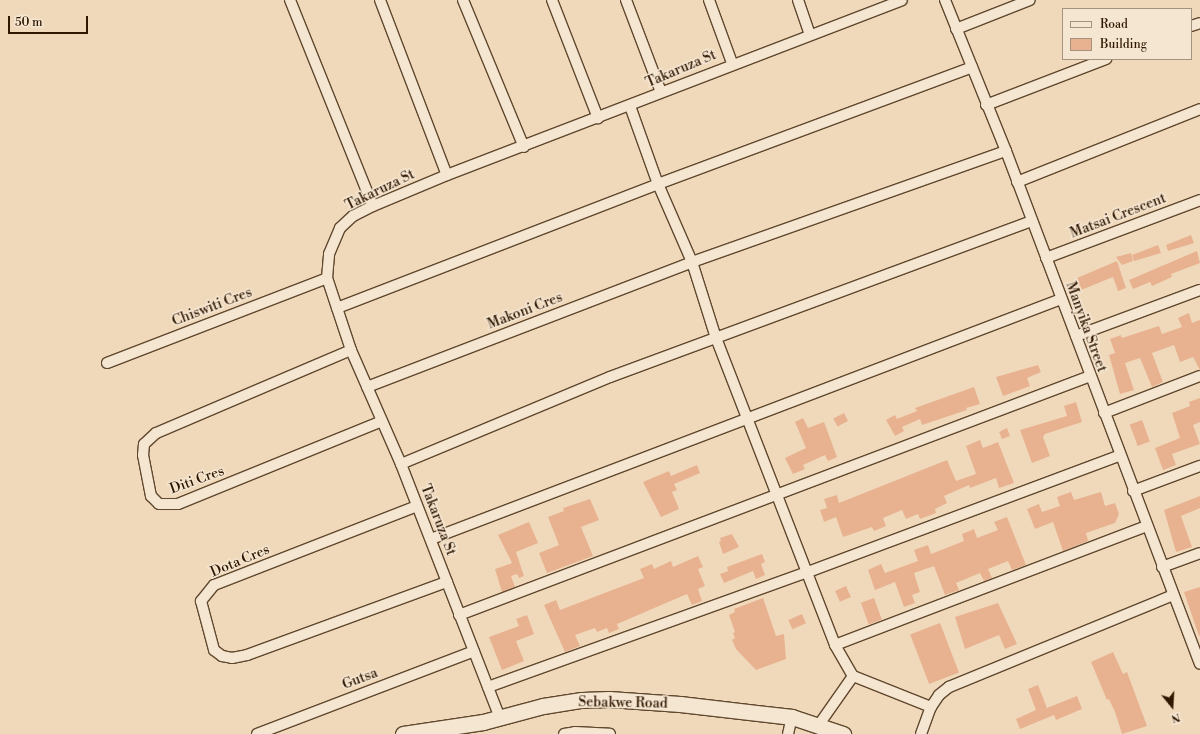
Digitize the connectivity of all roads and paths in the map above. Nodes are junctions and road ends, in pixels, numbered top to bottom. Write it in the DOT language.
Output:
graph roads {
  1 [pos="290,0"];
  2 [pos="380,0"];
  3 [pos="463,0"];
  4 [pos="552,0"];
  5 [pos="626,0"];
  6 [pos="709,0"];
  7 [pos="798,0"];
  8 [pos="945,0"];
  9 [pos="1030,0"];
  10 [pos="896,1"];
  11 [pos="956,29"];
  12 [pos="810,34"];
  13 [pos="1103,60"];
  14 [pos="732,63"];
  15 [pos="972,67"];
  16 [pos="661,92"];
  17 [pos="986,105"];
  18 [pos="630,106"];
  19 [pos="1200,109"];
  20 [pos="598,118"];
  21 [pos="524,147"];
  22 [pos="1006,150"];
  23 [pos="447,175"];
  24 [pos="1017,182"];
  25 [pos="658,184"];
  26 [pos="1200,200"];
  27 [pos="373,206"];
  28 [pos="1032,221"];
  29 [pos="1046,258"];
  30 [pos="692,262"];
  31 [pos="327,278"];
  32 [pos="1200,290"];
  33 [pos="1061,299"];
  34 [pos="337,308"];
  35 [pos="1076,336"];
  36 [pos="716,338"];
  37 [pos="352,350"];
  38 [pos="107,363"];
  39 [pos="1090,376"];
  40 [pos="1200,376"];
  41 [pos="368,387"];
  42 [pos="1104,413"];
  43 [pos="748,417"];
  44 [pos="382,421"];
  45 [pos="1119,456"];
  46 [pos="401,464"];
  47 [pos="1200,466"];
  48 [pos="1133,491"];
  49 [pos="779,495"];
  50 [pos="417,506"];
  51 [pos="1146,526"];
  52 [pos="431,539"];
  53 [pos="1200,553"];
  54 [pos="1162,567"];
  55 [pos="808,572"];
  56 [pos="447,582"];
  57 [pos="1173,595"];
  58 [pos="459,615"];
  59 [pos="1196,644"];
  60 [pos="835,645"];
  61 [pos="474,651"];
  62 [pos="1200,664"];
  63 [pos="853,676"];
  64 [pos="488,687"];
  65 [pos="931,707"];
  66 [pos="500,718"];
  67 [pos="792,718"];
  68 [pos="818,726"];
  69 [pos="257,734"];
  70 [pos="403,734"];
  71 [pos="564,734"];
  72 [pos="610,734"];
  73 [pos="788,734"];
  74 [pos="843,734"];
  75 [pos="921,734"];
  1 -- 27 [label="street"];
  2 -- 23 [label="street"];
  3 -- 21 [label="street"];
  4 -- 20 [label="street"];
  5 -- 16 [label="street"];
  6 -- 14 [label="street"];
  7 -- 12 [label="street"];
  8 -- 11 [label="street, Manyika Street"];
  9 -- 11 [label="street"];
  10 -- 12 [label="street, Takaruza St"];
  11 -- 15 [label="street, Manyika Street"];
  12 -- 14 [label="street, Takaruza St"];
  13 -- 17 [label="street"];
  14 -- 16 [label="street, Takaruza St"];
  15 -- 17 [label="street, Manyika Street"];
  15 -- 25 [label="street"];
  16 -- 18 [label="street, Takaruza St"];
  17 -- 22 [label="street, Manyika Street"];
  18 -- 20 [label="street, Takaruza St"];
  18 -- 25 [label="street"];
  19 -- 24 [label="street"];
  20 -- 21 [label="street, Takaruza St"];
  21 -- 23 [label="street, Takaruza St"];
  22 -- 24 [label="street, Manyika Street"];
  22 -- 30 [label="street, Makoni Cres"];
  23 -- 27 [label="street, Takaruza St"];
  24 -- 28 [label="street, Manyika Street"];
  25 -- 30 [label="street"];
  25 -- 34 [label="street"];
  26 -- 29 [label="street, Matsai Crescent"];
  27 -- 31 [label="street, Takaruza St"];
  28 -- 29 [label="street, Manyika Street"];
  28 -- 36 [label="street"];
  29 -- 33 [label="street, Manyika Street"];
  30 -- 36 [label="street"];
  30 -- 41 [label="street, Makoni Cres"];
  31 -- 34 [label="street, Takaruza St"];
  31 -- 38 [label="street, Chiswiti Cres"];
  32 -- 35 [label="street"];
  33 -- 35 [label="street, Manyika Street"];
  33 -- 43 [label="street"];
  34 -- 37 [label="street, Takaruza St"];
  35 -- 39 [label="street, Manyika Street"];
  36 -- 43 [label="street"];
  36 -- 46 [label="street"];
  37 -- 41 [label="street, Takaruza St"];
  37 -- 44 [label="street, Diti Cres"];
  39 -- 42 [label="street, Manyika Street"];
  39 -- 49 [label="street"];
  40 -- 42 [label="street"];
  41 -- 44 [label="street, Takaruza St"];
  42 -- 45 [label="street, Manyika Street"];
  43 -- 49 [label="street"];
  43 -- 52 [label="street"];
  44 -- 46 [label="street, Takaruza St"];
  45 -- 48 [label="street, Manyika Street"];
  45 -- 55 [label="street"];
  46 -- 50 [label="street, Takaruza St"];
  47 -- 48 [label="street"];
  48 -- 51 [label="street, Manyika Street"];
  49 -- 55 [label="street"];
  49 -- 58 [label="street"];
  50 -- 52 [label="street, Takaruza St"];
  50 -- 56 [label="street, Dota Cres"];
  51 -- 54 [label="street, Manyika Street"];
  51 -- 60 [label="street"];
  52 -- 56 [label="street, Takaruza St"];
  53 -- 54 [label="street"];
  54 -- 57 [label="street, Manyika Street"];
  55 -- 60 [label="street"];
  55 -- 64 [label="street"];
  56 -- 58 [label="street, Takaruza St"];
  57 -- 59 [label="street, Manyika Street"];
  57 -- 65 [label="street"];
  58 -- 61 [label="street, Takaruza St"];
  59 -- 62 [label="street, Manyika Street"];
  60 -- 63 [label="street"];
  61 -- 64 [label="street, Takaruza St"];
  61 -- 69 [label="street, Gutsa"];
  63 -- 65 [label="street"];
  63 -- 68 [label="street"];
  64 -- 66 [label="street, Takaruza St"];
  65 -- 75 [label="street"];
  66 -- 67 [label="street, Sebakwe Road"];
  66 -- 70 [label="street, Sebakwe Road"];
  67 -- 68 [label="street, Sebakwe Road"];
  67 -- 73 [label="street"];
  68 -- 74 [label="street, Sebakwe Road"];
  71 -- 72 [label="street"];
}
